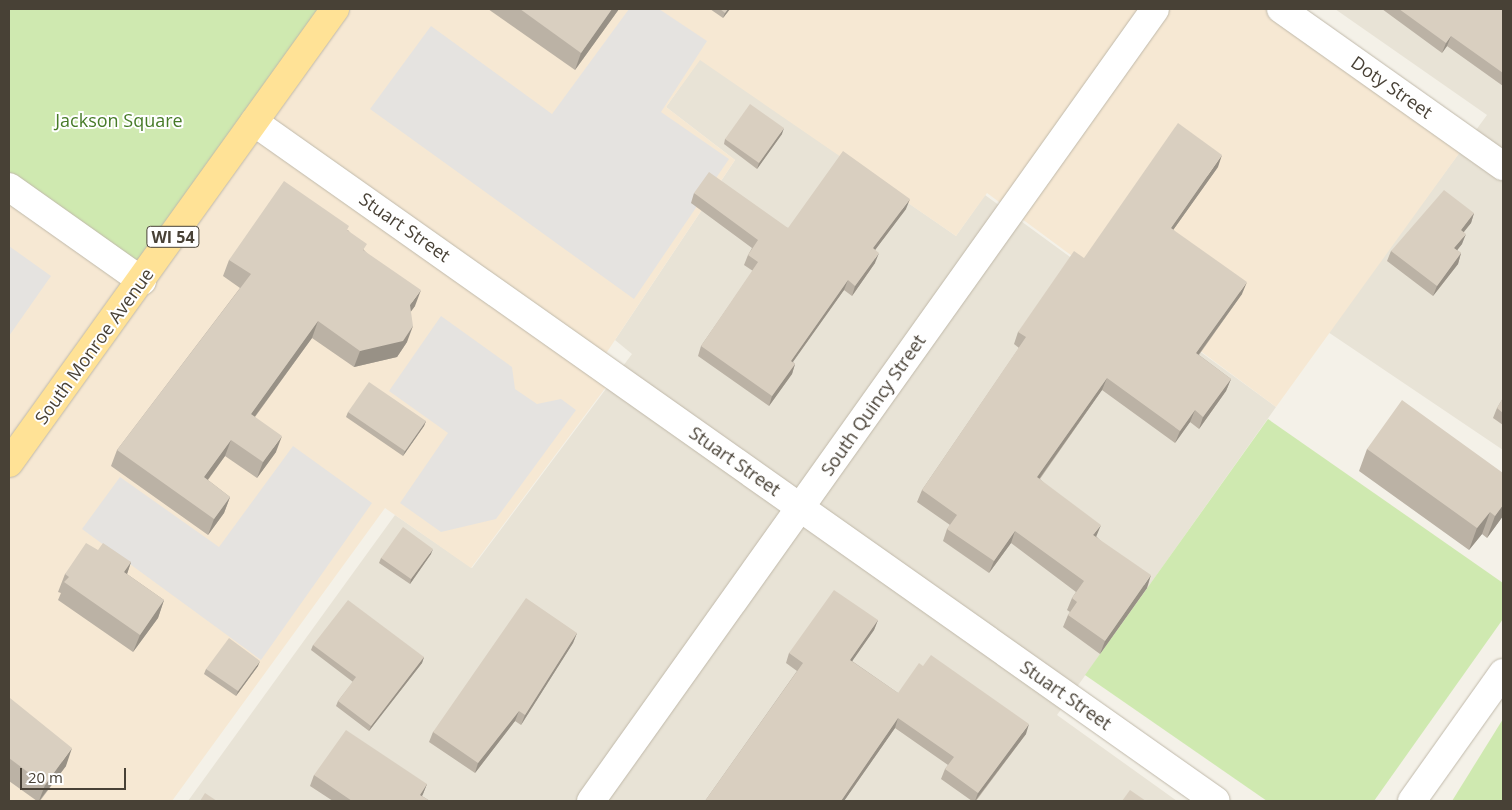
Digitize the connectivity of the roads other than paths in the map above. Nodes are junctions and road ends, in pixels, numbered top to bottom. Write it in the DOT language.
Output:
graph roads {
  1 [pos="334,9"];
  2 [pos="1155,9"];
  3 [pos="1281,9"];
  4 [pos="254,122"];
  5 [pos="1503,166"];
  6 [pos="9,187"];
  7 [pos="142,280"];
  8 [pos="9,463"];
  9 [pos="801,507"];
  10 [pos="1503,673"];
  11 [pos="592,801"];
  12 [pos="1216,801"];
  13 [pos="1412,801"];
  1 -- 4 [label="main road, South Monroe Avenue / WI 54"];
  2 -- 9 [label="street, South Quincy Street"];
  3 -- 5 [label="street, Doty Street"];
  4 -- 7 [label="main road, South Monroe Avenue / WI 54"];
  4 -- 9 [label="street, Stuart Street"];
  6 -- 7 [label="street"];
  7 -- 8 [label="main road, South Monroe Avenue / WI 54"];
  9 -- 11 [label="street, South Quincy Street"];
  9 -- 12 [label="street, Stuart Street"];
  10 -- 13 [label="street"];
}
